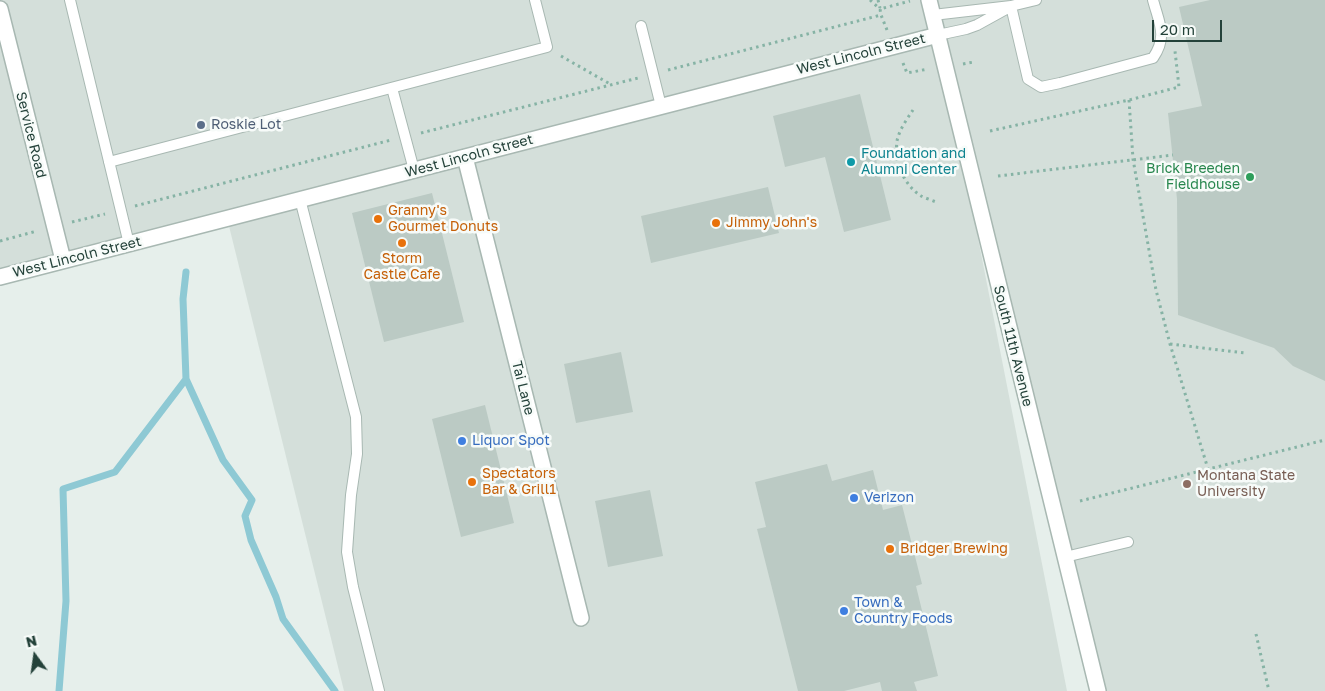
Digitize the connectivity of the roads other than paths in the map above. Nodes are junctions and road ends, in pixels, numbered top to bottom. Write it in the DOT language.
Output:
graph roads {
  1 [pos="70,0"];
  2 [pos="535,0"];
  3 [pos="929,0"];
  4 [pos="1036,0"];
  5 [pos="1153,0"];
  6 [pos="1011,6"];
  7 [pos="0,9"];
  8 [pos="933,15"];
  9 [pos="641,26"];
  10 [pos="938,35"];
  11 [pos="392,88"];
  12 [pos="661,106"];
  13 [pos="465,157"];
  14 [pos="109,162"];
  15 [pos="414,170"];
  16 [pos="300,199"];
  17 [pos="129,244"];
  18 [pos="63,260"];
  19 [pos="0,277"];
  20 [pos="1128,542"];
  21 [pos="1065,557"];
  22 [pos="581,618"];
  23 [pos="379,691"];
  24 [pos="1098,691"];
  1 -- 14 [label="lane"];
  2 -- 11 [label="lane"];
  3 -- 8 [label="street, South 11th Avenue"];
  4 -- 6 [label="lane"];
  5 -- 6 [label="lane"];
  6 -- 8 [label="lane"];
  6 -- 10 [label="lane"];
  7 -- 18 [label="street, Service Road"];
  8 -- 10 [label="street, South 11th Avenue"];
  9 -- 12 [label="lane"];
  10 -- 12 [label="street, West Lincoln Street"];
  10 -- 21 [label="street, South 11th Avenue"];
  11 -- 14 [label="lane"];
  11 -- 15 [label="lane"];
  12 -- 13 [label="street, West Lincoln Street"];
  13 -- 15 [label="street, West Lincoln Street"];
  13 -- 22 [label="street, Tai Lane"];
  14 -- 17 [label="lane"];
  15 -- 16 [label="street, West Lincoln Street"];
  16 -- 17 [label="street, West Lincoln Street"];
  16 -- 23 [label="lane"];
  17 -- 18 [label="street, West Lincoln Street"];
  18 -- 19 [label="street, West Lincoln Street"];
  20 -- 21 [label="lane"];
  21 -- 24 [label="street, South 11th Avenue"];
}
